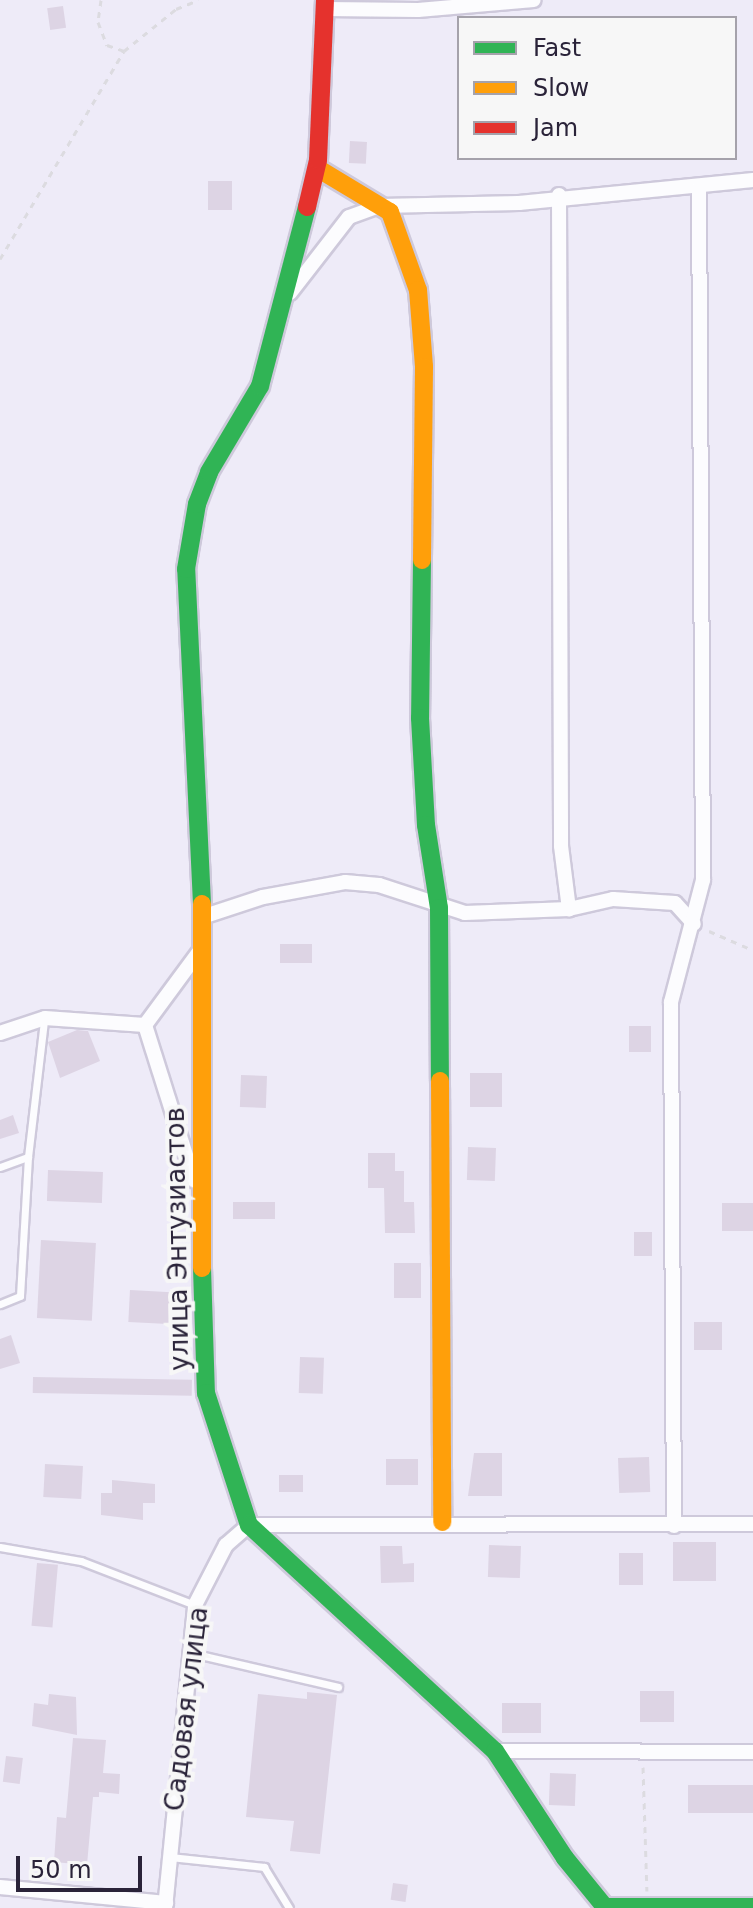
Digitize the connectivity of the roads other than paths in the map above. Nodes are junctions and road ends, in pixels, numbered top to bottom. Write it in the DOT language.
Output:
graph roads {
  1 [pos="534,0"];
  2 [pos="325,4"];
  3 [pos="317,168"];
  4 [pos="753,180"];
  5 [pos="699,188"];
  6 [pos="559,195"];
  7 [pos="380,206"];
  8 [pos="286,300"];
  9 [pos="439,908"];
  10 [pos="569,909"];
  11 [pos="202,917"];
  12 [pos="694,924"];
  13 [pos="204,944"];
  14 [pos="45,1018"];
  15 [pos="145,1025"];
  16 [pos="0,1033"];
  17 [pos="28,1157"];
  18 [pos="0,1167"];
  19 [pos="200,1216"];
  20 [pos="0,1304"];
  21 [pos="442,1522"];
  22 [pos="753,1524"];
  23 [pos="249,1525"];
  24 [pos="674,1526"];
  25 [pos="0,1547"];
  26 [pos="195,1605"];
  27 [pos="191,1653"];
  28 [pos="338,1687"];
  29 [pos="495,1751"];
  30 [pos="753,1752"];
  31 [pos="170,1857"];
  32 [pos="0,1887"];
  33 [pos="165,1905"];
  34 [pos="648,1907"];
  35 [pos="753,1907"];
  36 [pos="289,1908"];
  1 -- 2 [label="street"];
  2 -- 3 [label="street, улица Энтузиастов"];
  3 -- 7 [label="street"];
  3 -- 8 [label="street, улица Энтузиастов"];
  4 -- 5 [label="street"];
  5 -- 6 [label="street"];
  5 -- 12 [label="street"];
  6 -- 7 [label="street"];
  6 -- 10 [label="street"];
  7 -- 8 [label="street"];
  7 -- 9 [label="street"];
  8 -- 11 [label="street, улица Энтузиастов"];
  9 -- 10 [label="street"];
  9 -- 11 [label="street"];
  9 -- 21 [label="street"];
  10 -- 12 [label="street"];
  11 -- 13 [label="street, улица Энтузиастов"];
  12 -- 24 [label="street"];
  13 -- 15 [label="street"];
  13 -- 19 [label="street, улица Энтузиастов"];
  14 -- 15 [label="street"];
  14 -- 16 [label="street"];
  14 -- 17 [label="lane"];
  15 -- 19 [label="street"];
  17 -- 18 [label="lane"];
  17 -- 20 [label="lane"];
  19 -- 23 [label="street, улица Энтузиастов"];
  21 -- 23 [label="street"];
  21 -- 24 [label="street"];
  22 -- 24 [label="street"];
  23 -- 26 [label="street, Садовая улица"];
  23 -- 29 [label="street"];
  25 -- 26 [label="lane"];
  26 -- 27 [label="street, Садовая улица"];
  27 -- 28 [label="lane"];
  27 -- 31 [label="street, Садовая улица"];
  29 -- 30 [label="street"];
  29 -- 34 [label="street"];
  31 -- 33 [label="street, Садовая улица"];
  31 -- 36 [label="lane"];
  32 -- 33 [label="street"];
  34 -- 35 [label="street"];
}
